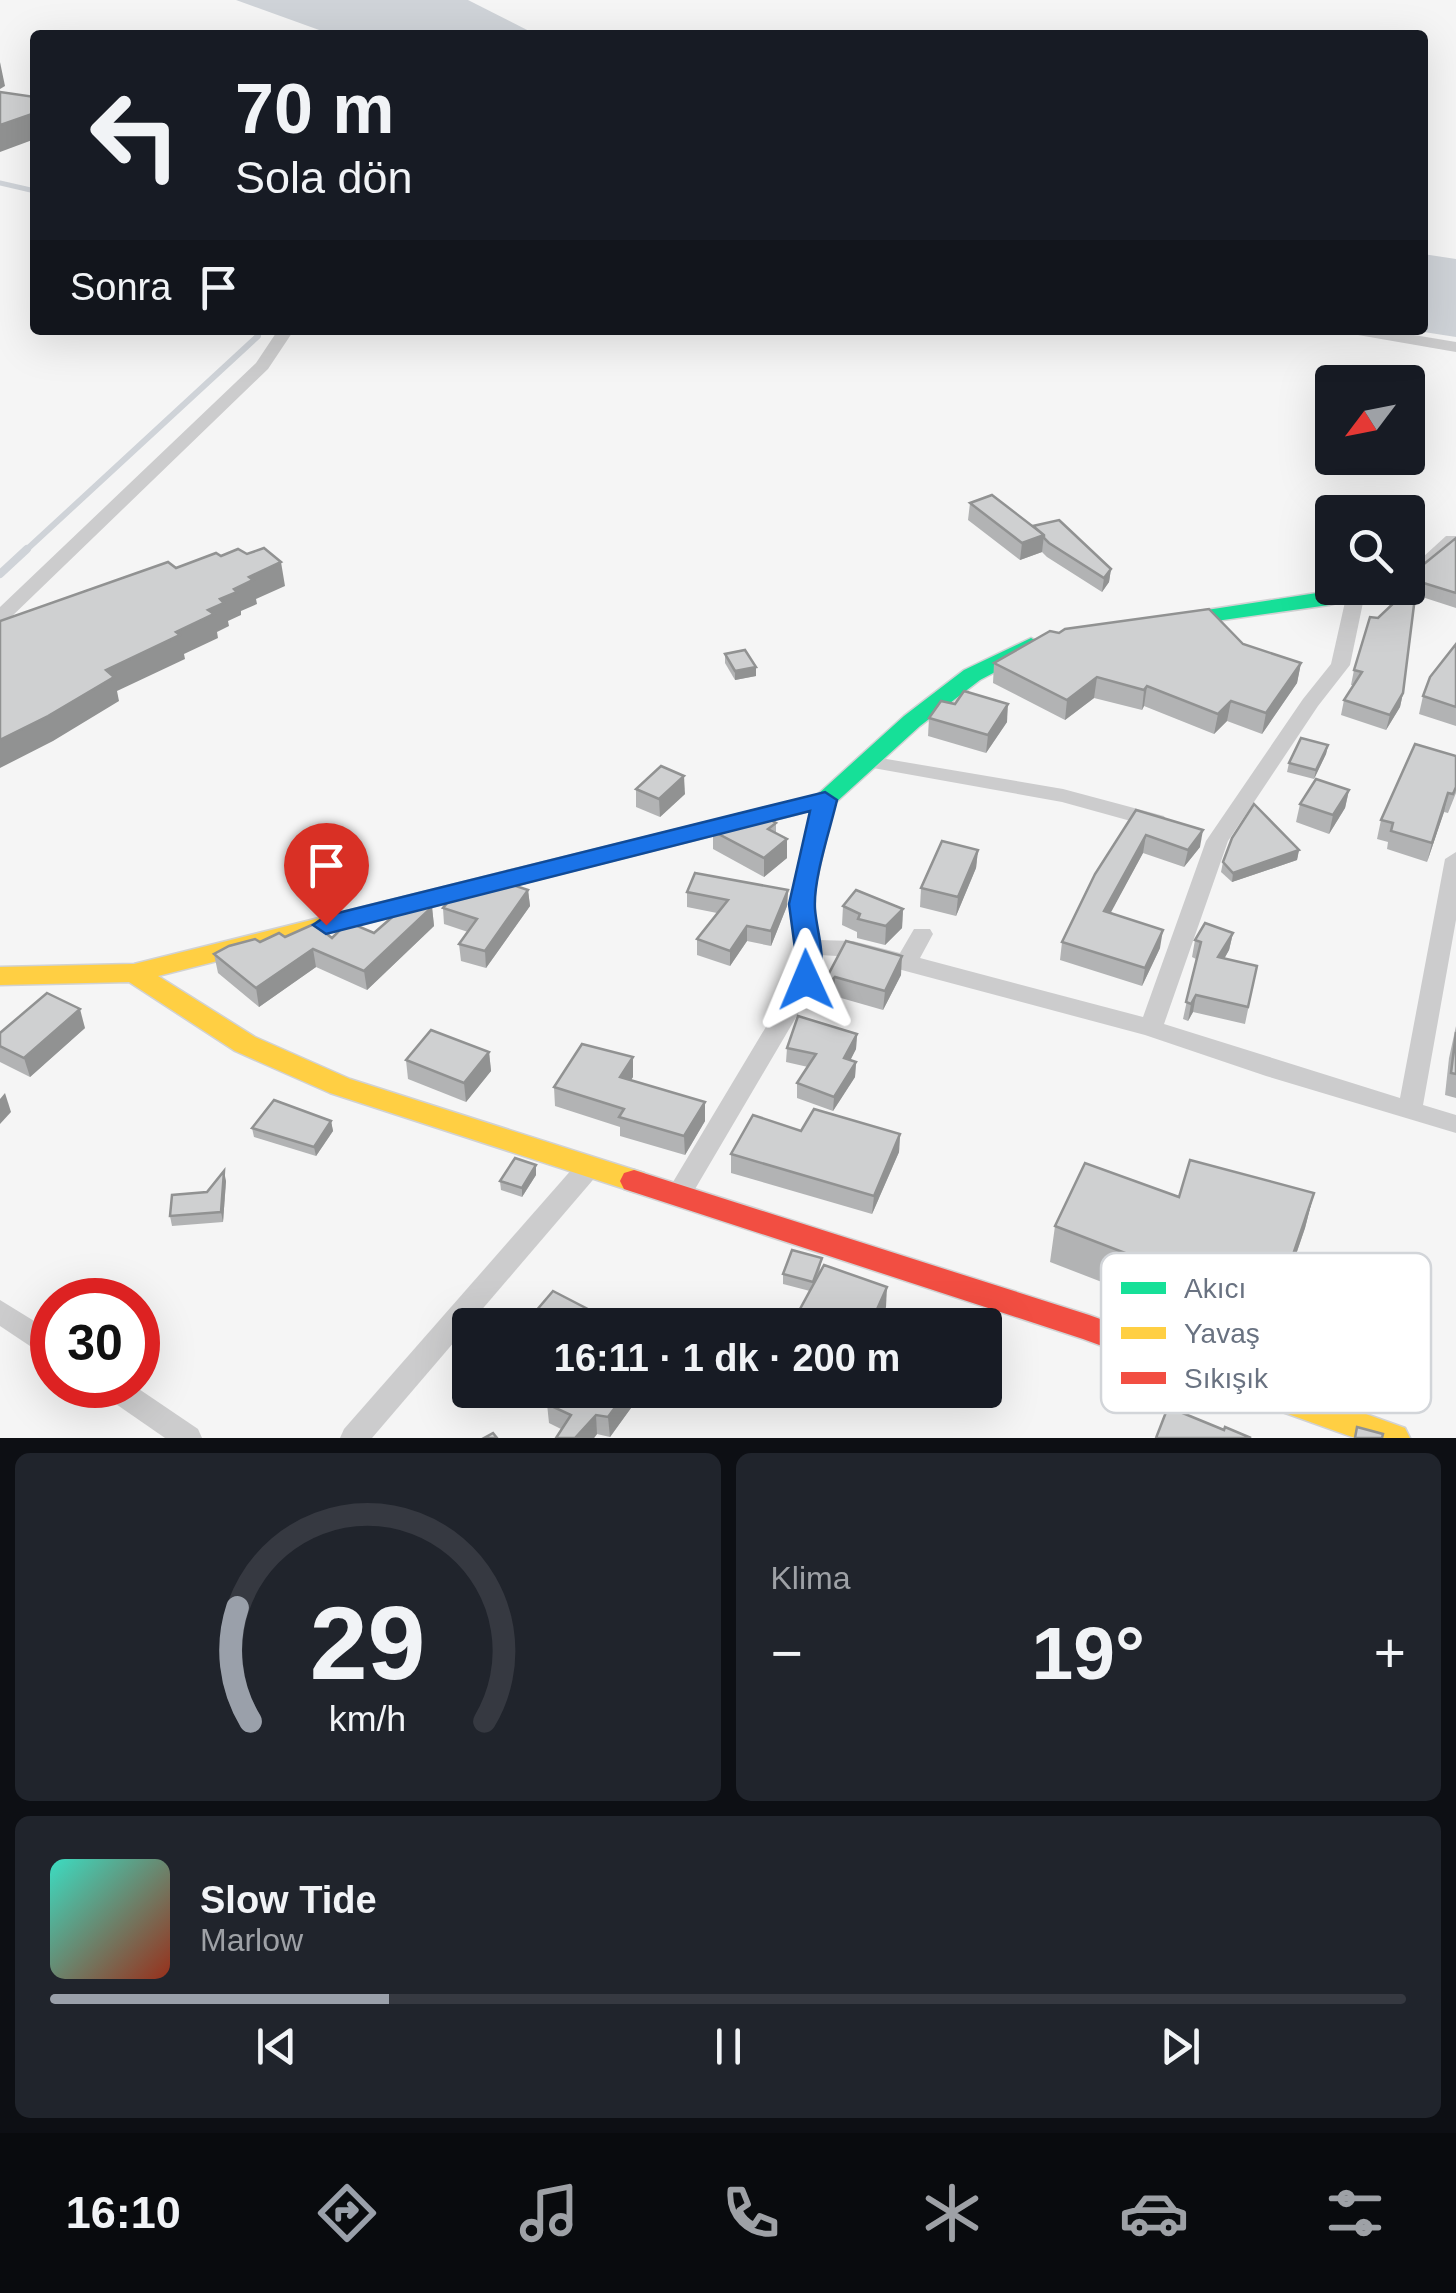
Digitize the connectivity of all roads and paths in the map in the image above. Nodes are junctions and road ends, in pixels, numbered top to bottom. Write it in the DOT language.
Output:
graph roads {
  1 [pos="283,335"];
  2 [pos="1389,335"];
  3 [pos="1456,346"];
  4 [pos="1456,540"];
  5 [pos="1425,560"];
  6 [pos="1315,598"];
  7 [pos="1359,605"];
  8 [pos="0,617"];
  9 [pos="1156,623"];
  10 [pos="1060,636"];
  11 [pos="869,762"];
  12 [pos="825,800"];
  13 [pos="1171,826"];
  14 [pos="1456,859"];
  15 [pos="1450,905"];
  16 [pos="922,934"];
  17 [pos="808,947"];
  18 [pos="906,962"];
  19 [pos="134,973"];
  20 [pos="0,976"];
  21 [pos="1151,1028"];
  22 [pos="1410,1109"];
  23 [pos="1456,1124"];
  24 [pos="589,1167"];
  25 [pos="679,1194"];
  26 [pos="0,1311"];
  27 [pos="30,1331"];
  28 [pos="1101,1332"];
  29 [pos="144,1408"];
  30 [pos="1325,1413"];
  31 [pos="188,1438"];
  32 [pos="354,1438"];
  33 [pos="1394,1438"];
  1 -- 8 [label="street"];
  2 -- 3 [label="street"];
  4 -- 5 [label="street"];
  6 -- 9 [label="street"];
  7 -- 21 [label="street"];
  10 -- 11 [label="street"];
  11 -- 12 [label="street"];
  11 -- 13 [label="street"];
  12 -- 17 [label="street"];
  12 -- 19 [label="street"];
  14 -- 15 [label="street"];
  15 -- 22 [label="street"];
  16 -- 18 [label="street"];
  17 -- 18 [label="street"];
  17 -- 25 [label="street"];
  18 -- 21 [label="street"];
  19 -- 20 [label="street"];
  19 -- 24 [label="street"];
  21 -- 22 [label="street"];
  22 -- 23 [label="street"];
  24 -- 25 [label="street"];
  24 -- 32 [label="street"];
  25 -- 28 [label="street"];
  26 -- 27 [label="street"];
  29 -- 31 [label="street"];
  30 -- 33 [label="street"];
}
